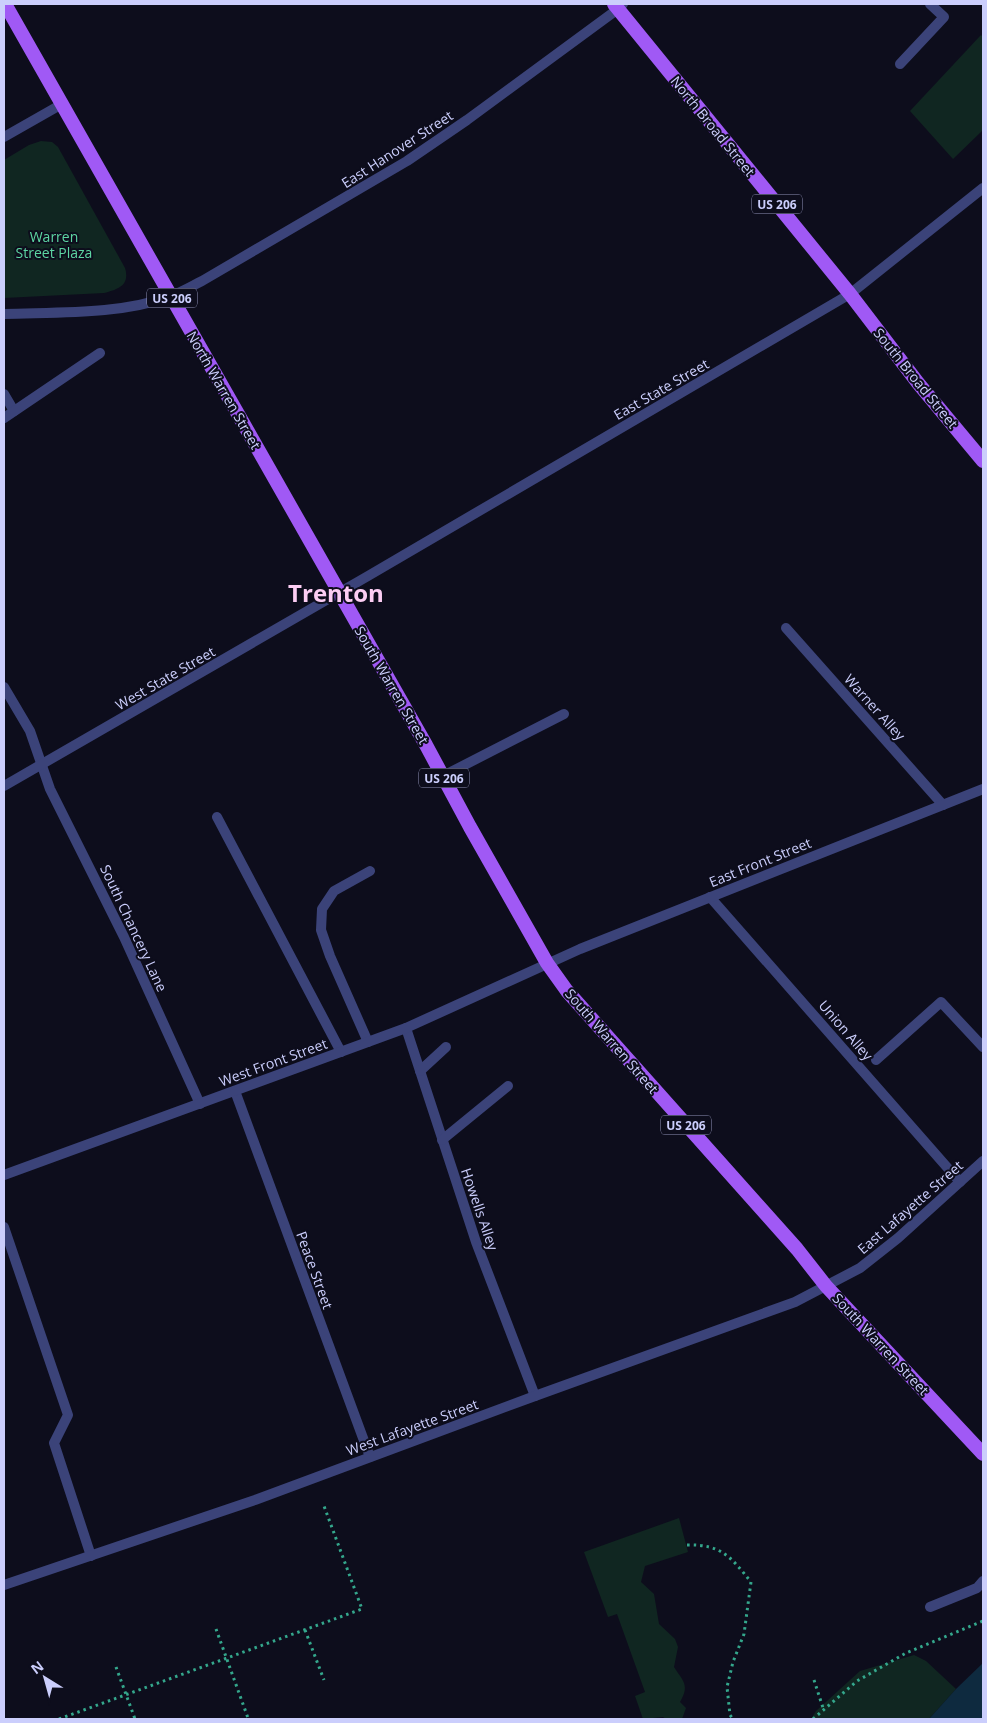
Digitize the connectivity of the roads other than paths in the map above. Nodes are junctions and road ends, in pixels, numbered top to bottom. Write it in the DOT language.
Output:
graph roads {
  1 [pos="5,4"];
  2 [pos="930,4"];
  3 [pos="618,5"];
  4 [pos="900,64"];
  5 [pos="62,104"];
  6 [pos="4,137"];
  7 [pos="983,188"];
  8 [pos="850,294"];
  9 [pos="171,296"];
  10 [pos="4,314"];
  11 [pos="100,352"];
  12 [pos="4,394"];
  13 [pos="14,412"];
  14 [pos="4,418"];
  15 [pos="983,461"];
  16 [pos="340,593"];
  17 [pos="786,628"];
  18 [pos="4,686"];
  19 [pos="564,714"];
  20 [pos="42,764"];
  21 [pos="443,776"];
  22 [pos="4,786"];
  23 [pos="983,789"];
  24 [pos="943,804"];
  25 [pos="217,817"];
  26 [pos="370,871"];
  27 [pos="710,897"];
  28 [pos="547,963"];
  29 [pos="406,1028"];
  30 [pos="368,1042"];
  31 [pos="446,1047"];
  32 [pos="983,1047"];
  33 [pos="341,1052"];
  34 [pos="876,1060"];
  35 [pos="420,1071"];
  36 [pos="508,1086"];
  37 [pos="235,1091"];
  38 [pos="200,1104"];
  39 [pos="442,1140"];
  40 [pos="983,1161"];
  41 [pos="4,1175"];
  42 [pos="960,1182"];
  43 [pos="4,1227"];
  44 [pos="826,1286"];
  45 [pos="534,1396"];
  46 [pos="983,1454"];
  47 [pos="370,1458"];
  48 [pos="91,1556"];
  49 [pos="983,1582"];
  50 [pos="4,1585"];
  51 [pos="930,1607"];
  1 -- 5 [label="main road, North Warren Street / US 206"];
  2 -- 4 [label="street"];
  3 -- 8 [label="main road, North Broad Street / US 206"];
  3 -- 9 [label="street, East Hanover Street"];
  5 -- 6 [label="street"];
  5 -- 9 [label="main road, North Warren Street / US 206"];
  7 -- 8 [label="street, East State Street"];
  8 -- 15 [label="main road, South Broad Street / US 206"];
  8 -- 16 [label="street, East State Street"];
  9 -- 10 [label="street, East Hanover Street"];
  9 -- 16 [label="main road, North Warren Street / US 206"];
  11 -- 13 [label="street"];
  12 -- 13 [label="street"];
  13 -- 14 [label="street"];
  16 -- 20 [label="street, West State Street"];
  16 -- 21 [label="main road, South Warren Street / US 206"];
  17 -- 24 [label="street, Warner Alley"];
  18 -- 20 [label="street, South Chancery Lane"];
  19 -- 21 [label="street"];
  20 -- 22 [label="street, West State Street"];
  20 -- 38 [label="street, South Chancery Lane"];
  21 -- 28 [label="main road, South Warren Street / US 206"];
  23 -- 24 [label="street, East Front Street"];
  24 -- 27 [label="street, East Front Street"];
  25 -- 33 [label="street"];
  26 -- 30 [label="street"];
  27 -- 28 [label="street, East Front Street"];
  27 -- 42 [label="street, Union Alley"];
  28 -- 29 [label="street, West Front Street"];
  28 -- 44 [label="main road, South Warren Street / US 206"];
  29 -- 30 [label="street, West Front Street"];
  29 -- 35 [label="street, Howells Alley"];
  30 -- 33 [label="street, West Front Street"];
  31 -- 35 [label="street"];
  32 -- 34 [label="street"];
  33 -- 37 [label="street, West Front Street"];
  35 -- 39 [label="street, Howells Alley"];
  36 -- 39 [label="street"];
  37 -- 38 [label="street, West Front Street"];
  37 -- 47 [label="street, Peace Street"];
  38 -- 41 [label="street, West Front Street"];
  39 -- 45 [label="street, Howells Alley"];
  40 -- 42 [label="street, East Lafayette Street"];
  42 -- 44 [label="street, East Lafayette Street"];
  43 -- 48 [label="street"];
  44 -- 45 [label="street, West Lafayette Street"];
  44 -- 46 [label="main road, South Warren Street / US 206"];
  45 -- 47 [label="street, West Lafayette Street"];
  47 -- 48 [label="street, West Lafayette Street"];
  48 -- 50 [label="street, West Lafayette Street"];
  49 -- 51 [label="street"];
}
